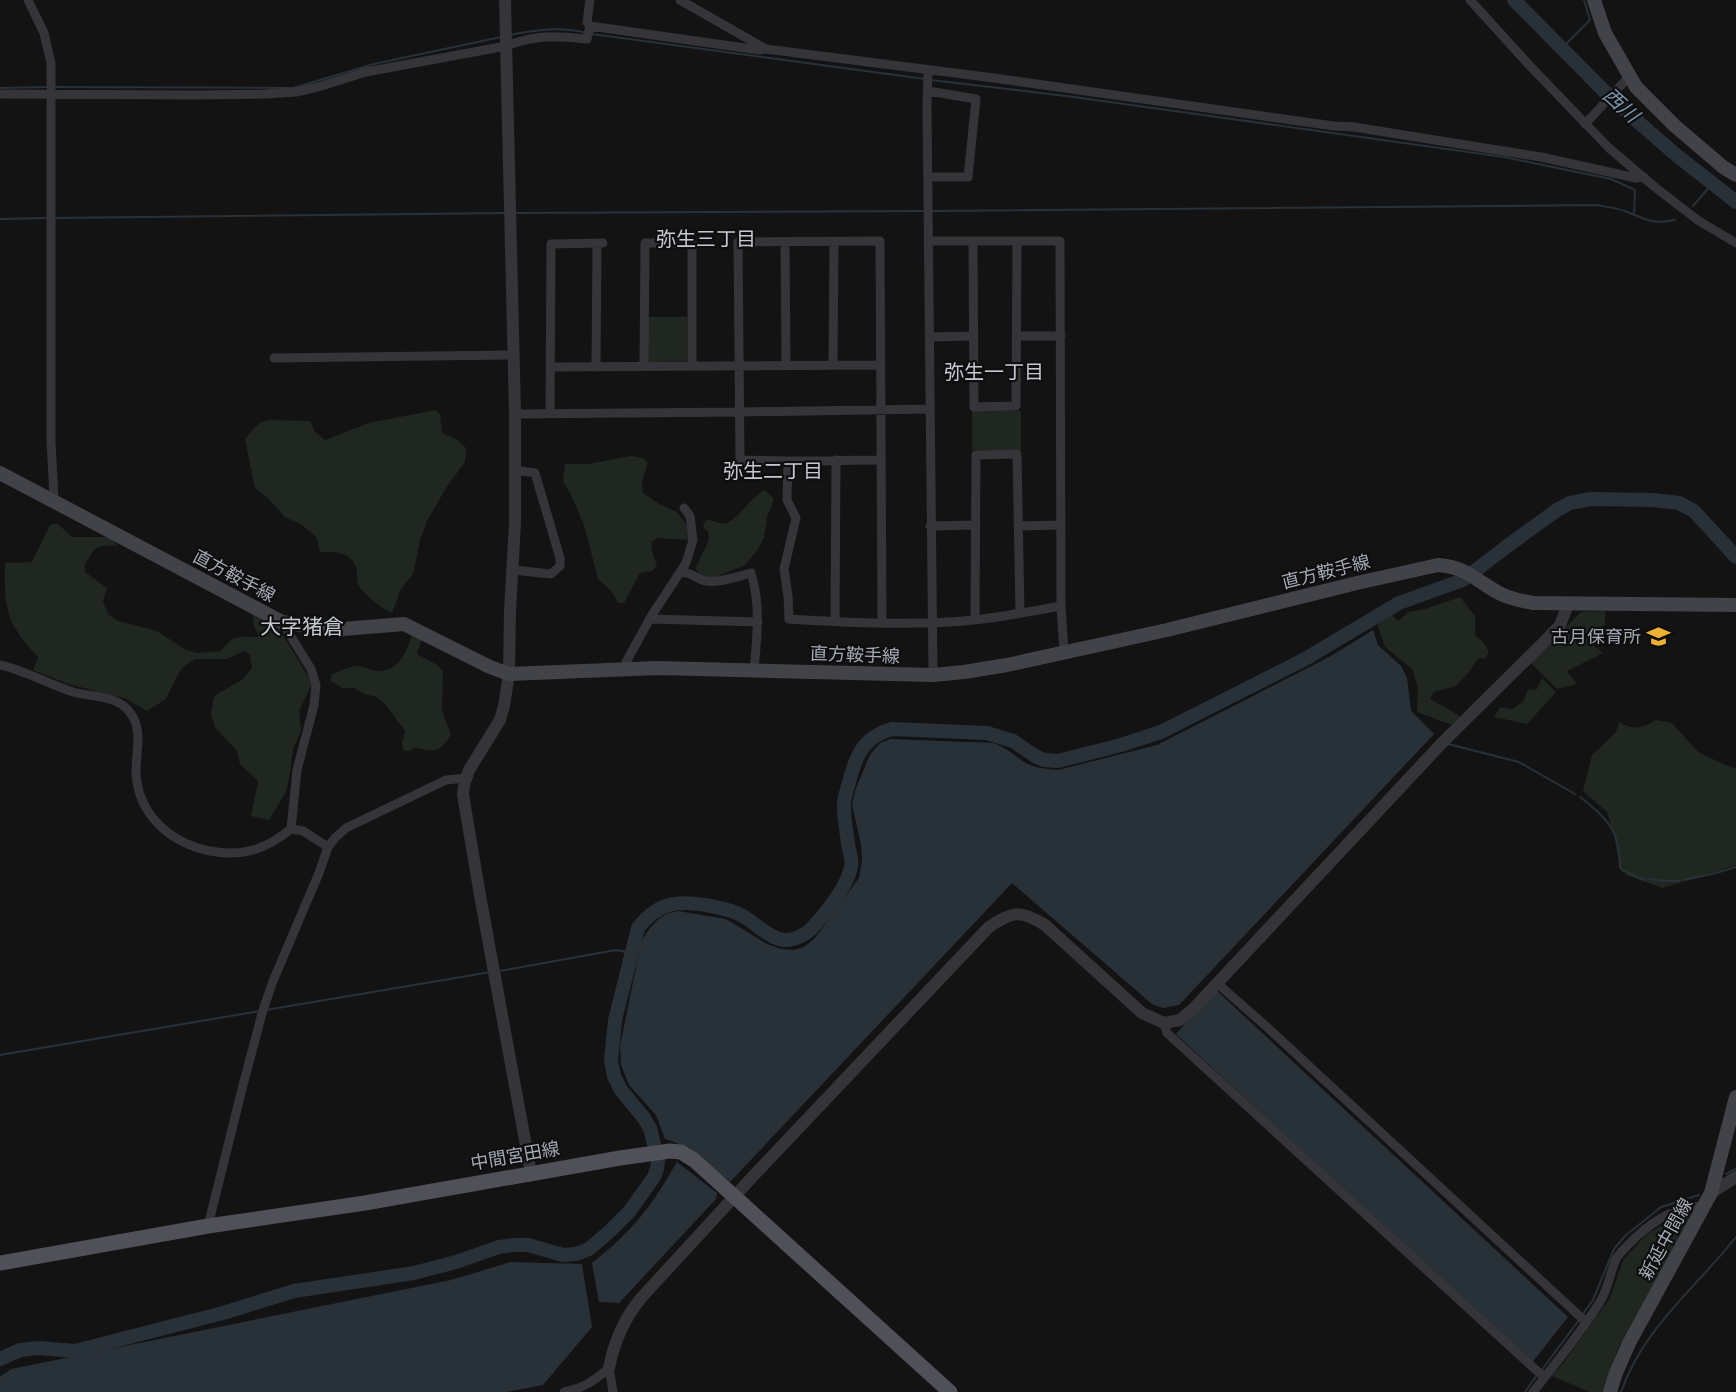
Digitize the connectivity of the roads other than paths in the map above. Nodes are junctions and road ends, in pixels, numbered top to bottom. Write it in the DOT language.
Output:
graph roads {
  1 [pos="27,0"];
  2 [pos="505,0"];
  3 [pos="591,0"];
  4 [pos="680,0"];
  5 [pos="1470,0"];
  6 [pos="1594,0"];
  7 [pos="590,26"];
  8 [pos="506,46"];
  9 [pos="766,49"];
  10 [pos="928,70"];
  11 [pos="1626,81"];
  12 [pos="928,91"];
  13 [pos="0,94"];
  14 [pos="51,94"];
  15 [pos="1586,123"];
  16 [pos="1736,175"];
  17 [pos="928,177"];
  18 [pos="1644,177"];
  19 [pos="928,241"];
  20 [pos="973,241"];
  21 [pos="1017,241"];
  22 [pos="785,242"];
  23 [pos="834,242"];
  24 [pos="1736,243"];
  25 [pos="974,336"];
  26 [pos="1016,336"];
  27 [pos="1061,336"];
  28 [pos="930,337"];
  29 [pos="514,355"];
  30 [pos="274,358"];
  31 [pos="786,365"];
  32 [pos="833,365"];
  33 [pos="881,365"];
  34 [pos="644,366"];
  35 [pos="692,366"];
  36 [pos="739,366"];
  37 [pos="550,367"];
  38 [pos="596,367"];
  39 [pos="930,409"];
  40 [pos="881,410"];
  41 [pos="740,412"];
  42 [pos="550,413"];
  43 [pos="515,414"];
  44 [pos="836,460"];
  45 [pos="881,460"];
  46 [pos="788,461"];
  47 [pos="515,470"];
  48 [pos="0,473"];
  49 [pos="52,501"];
  50 [pos="684,508"];
  51 [pos="976,525"];
  52 [pos="1061,525"];
  53 [pos="930,526"];
  54 [pos="1018,526"];
  55 [pos="513,570"];
  56 [pos="680,572"];
  57 [pos="1568,605"];
  58 [pos="1736,605"];
  59 [pos="1061,606"];
  60 [pos="1020,613"];
  61 [pos="650,619"];
  62 [pos="975,620"];
  63 [pos="835,621"];
  64 [pos="282,622"];
  65 [pos="758,622"];
  66 [pos="882,622"];
  67 [pos="932,623"];
  68 [pos="1064,652"];
  69 [pos="0,665"];
  70 [pos="628,669"];
  71 [pos="754,670"];
  72 [pos="509,674"];
  73 [pos="933,675"];
  74 [pos="466,778"];
  75 [pos="291,829"];
  76 [pos="327,847"];
  77 [pos="1217,983"];
  78 [pos="1164,1023"];
  79 [pos="1736,1097"];
  80 [pos="531,1173"];
  81 [pos="1736,1177"];
  82 [pos="1711,1193"];
  83 [pos="735,1196"];
  84 [pos="1704,1206"];
  85 [pos="208,1226"];
  86 [pos="0,1263"];
  87 [pos="1586,1322"];
  88 [pos="609,1368"];
  89 [pos="1545,1377"];
  90 [pos="564,1392"];
  91 [pos="613,1392"];
  92 [pos="950,1392"];
  93 [pos="1533,1392"];
  94 [pos="1610,1392"];
  1 -- 14 [label="street"];
  2 -- 8 [label="street"];
  3 -- 7 [label="street"];
  4 -- 9 [label="street"];
  5 -- 15 [label="street"];
  6 -- 11 [label="main road"];
  7 -- 8 [label="street"];
  7 -- 9 [label="street"];
  8 -- 14 [label="street"];
  8 -- 29 [label="street"];
  9 -- 10 [label="street"];
  10 -- 12 [label="street"];
  10 -- 18 [label="street"];
  11 -- 15 [label="street"];
  11 -- 16 [label="main road"];
  12 -- 17 [label="street"];
  12 -- 17 [label="street"];
  13 -- 14 [label="street"];
  14 -- 49 [label="street"];
  15 -- 18 [label="street"];
  17 -- 19 [label="street"];
  18 -- 24 [label="street"];
  19 -- 20 [label="street"];
  19 -- 28 [label="street"];
  20 -- 21 [label="street"];
  20 -- 25 [label="street"];
  21 -- 26 [label="street"];
  21 -- 27 [label="street"];
  22 -- 23 [label="street"];
  22 -- 31 [label="street"];
  22 -- 36 [label="street"];
  23 -- 32 [label="street"];
  23 -- 33 [label="street"];
  25 -- 26 [label="street"];
  25 -- 28 [label="street"];
  26 -- 27 [label="street"];
  27 -- 52 [label="street"];
  28 -- 39 [label="street"];
  29 -- 30 [label="street"];
  29 -- 43 [label="street"];
  31 -- 32 [label="street"];
  31 -- 36 [label="street"];
  32 -- 33 [label="street"];
  33 -- 40 [label="street"];
  34 -- 35 [label="street"];
  34 -- 35 [label="street"];
  34 -- 38 [label="street"];
  35 -- 36 [label="street"];
  36 -- 41 [label="street"];
  37 -- 38 [label="street"];
  37 -- 38 [label="street"];
  37 -- 42 [label="street"];
  39 -- 40 [label="street"];
  39 -- 53 [label="street"];
  40 -- 41 [label="street"];
  40 -- 45 [label="street"];
  41 -- 42 [label="street"];
  41 -- 46 [label="street"];
  42 -- 43 [label="street"];
  43 -- 47 [label="street"];
  44 -- 45 [label="street"];
  44 -- 46 [label="street"];
  44 -- 63 [label="street"];
  45 -- 66 [label="street"];
  46 -- 63 [label="street"];
  47 -- 55 [label="street"];
  47 -- 55 [label="street"];
  48 -- 49 [label="main road, 直方鞍手線"];
  49 -- 64 [label="main road, 直方鞍手線"];
  50 -- 56 [label="street"];
  51 -- 53 [label="street"];
  51 -- 54 [label="street"];
  51 -- 62 [label="street"];
  52 -- 54 [label="street"];
  52 -- 59 [label="street"];
  53 -- 67 [label="street"];
  54 -- 60 [label="street"];
  55 -- 72 [label="street"];
  56 -- 61 [label="street"];
  56 -- 65 [label="street"];
  57 -- 58 [label="main road, 直方鞍手線"];
  57 -- 68 [label="main road, 直方鞍手線"];
  57 -- 77 [label="street"];
  59 -- 60 [label="street"];
  59 -- 68 [label="street"];
  60 -- 62 [label="street"];
  61 -- 65 [label="street"];
  61 -- 70 [label="street"];
  62 -- 67 [label="street"];
  63 -- 66 [label="street"];
  64 -- 72 [label="main road, 直方鞍手線"];
  64 -- 75 [label="street"];
  65 -- 71 [label="street"];
  66 -- 67 [label="street"];
  67 -- 73 [label="street"];
  68 -- 73 [label="main road, 直方鞍手線"];
  69 -- 75 [label="street"];
  70 -- 71 [label="main road, 直方鞍手線"];
  70 -- 72 [label="main road, 直方鞍手線"];
  71 -- 73 [label="main road, 直方鞍手線"];
  72 -- 74 [label="street"];
  74 -- 76 [label="street"];
  74 -- 80 [label="street"];
  75 -- 76 [label="street"];
  76 -- 85 [label="street"];
  77 -- 78 [label="street"];
  77 -- 87 [label="street"];
  78 -- 83 [label="street"];
  78 -- 89 [label="street"];
  79 -- 82 [label="main road, 新延中間線"];
  80 -- 83 [label="main road, 中間宮田線"];
  80 -- 85 [label="main road, 中間宮田線"];
  81 -- 82 [label="street"];
  82 -- 84 [label="main road, 新延中間線"];
  83 -- 88 [label="street"];
  83 -- 92 [label="main road, 中間宮田線"];
  84 -- 87 [label="street"];
  84 -- 94 [label="main road, 新延中間線"];
  85 -- 86 [label="main road, 中間宮田線"];
  87 -- 89 [label="street"];
  88 -- 90 [label="street"];
  88 -- 91 [label="street"];
  89 -- 93 [label="street"];
}
